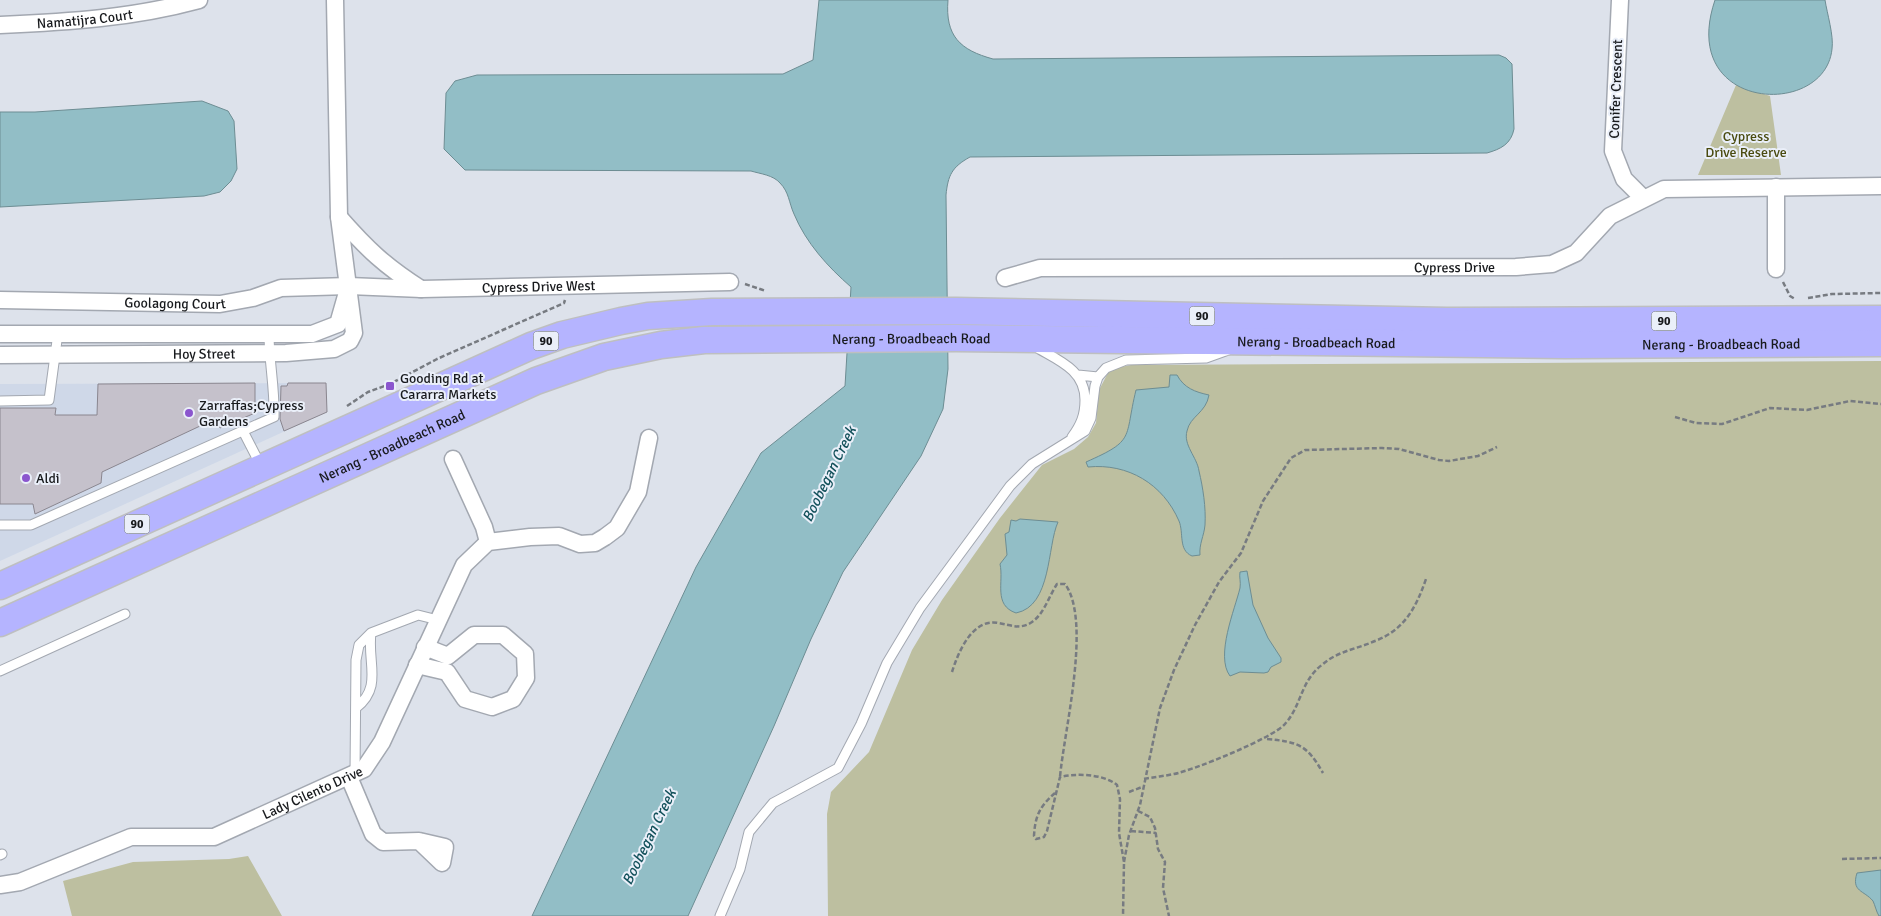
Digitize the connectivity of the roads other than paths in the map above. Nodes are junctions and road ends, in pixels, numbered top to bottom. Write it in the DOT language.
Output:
graph roads {
  1 [pos="199,0"];
  2 [pos="335,0"];
  3 [pos="1620,0"];
  4 [pos="0,24"];
  5 [pos="1881,186"];
  6 [pos="1776,188"];
  7 [pos="1643,198"];
  8 [pos="339,217"];
  9 [pos="1776,269"];
  10 [pos="1005,278"];
  11 [pos="730,282"];
  12 [pos="349,286"];
  13 [pos="422,289"];
  14 [pos="0,300"];
  15 [pos="1881,319"];
  16 [pos="58,333"];
  17 [pos="0,334"];
  18 [pos="269,334"];
  19 [pos="1020,339"];
  20 [pos="1249,341"];
  21 [pos="1881,343"];
  22 [pos="269,353"];
  23 [pos="56,354"];
  24 [pos="0,355"];
  25 [pos="1078,375"];
  26 [pos="1098,377"];
  27 [pos="0,401"];
  28 [pos="243,431"];
  29 [pos="649,438"];
  30 [pos="1068,441"];
  31 [pos="453,459"];
  32 [pos="262,468"];
  33 [pos="0,525"];
  34 [pos="488,542"];
  35 [pos="0,586"];
  36 [pos="125,614"];
  37 [pos="438,620"];
  38 [pos="0,623"];
  39 [pos="371,633"];
  40 [pos="425,647"];
  41 [pos="417,665"];
  42 [pos="0,671"];
  43 [pos="356,708"];
  44 [pos="352,776"];
  45 [pos="419,841"];
  46 [pos="0,885"];
  47 [pos="720,916"];
  1 -- 4 [label="street, Namatijra Court"];
  2 -- 8 [label="street, Hoy Street"];
  3 -- 7 [label="street, Conifer Crescent"];
  5 -- 6 [label="street, Cypress Drive"];
  6 -- 7 [label="street, Cypress Drive"];
  6 -- 9 [label="street"];
  7 -- 10 [label="street, Cypress Drive"];
  8 -- 12 [label="street, Hoy Street"];
  8 -- 13 [label="street"];
  11 -- 13 [label="street, Cypress Drive West"];
  12 -- 13 [label="street, Cypress Drive West"];
  12 -- 14 [label="street, Goolagong Court"];
  12 -- 18 [label="street, Hoy Street"];
  12 -- 22 [label="street, Hoy Street"];
  15 -- 32 [label="main road, Nerang - Broadbeach Road / 90"];
  16 -- 17 [label="street, Hoy Street"];
  16 -- 18 [label="street, Hoy Street"];
  16 -- 23 [label="lane"];
  18 -- 22 [label="lane"];
  19 -- 20 [label="main road, Nerang - Broadbeach Road / 90"];
  19 -- 25 [label="lane"];
  19 -- 38 [label="main road, Nerang - Broadbeach Road / 90"];
  20 -- 21 [label="main road, Nerang - Broadbeach Road / 90"];
  20 -- 26 [label="lane"];
  22 -- 23 [label="street, Hoy Street"];
  22 -- 28 [label="lane"];
  23 -- 24 [label="street, Hoy Street"];
  23 -- 27 [label="lane"];
  25 -- 26 [label="lane"];
  25 -- 30 [label="lane"];
  26 -- 30 [label="lane"];
  28 -- 32 [label="lane"];
  28 -- 33 [label="lane"];
  29 -- 34 [label="street"];
  30 -- 47 [label="lane"];
  31 -- 34 [label="street"];
  32 -- 35 [label="main road, Nerang - Broadbeach Road / 90"];
  34 -- 37 [label="street, Lady Cilento Drive"];
  36 -- 42 [label="lane"];
  37 -- 39 [label="lane"];
  37 -- 40 [label="street, Lady Cilento Drive"];
  39 -- 43 [label="lane"];
  39 -- 43 [label="lane"];
  40 -- 41 [label="street, Lady Cilento Drive"];
  40 -- 41 [label="street"];
  41 -- 44 [label="street, Lady Cilento Drive"];
  43 -- 44 [label="lane"];
  44 -- 45 [label="street"];
  44 -- 46 [label="street, Lady Cilento Drive"];
}
